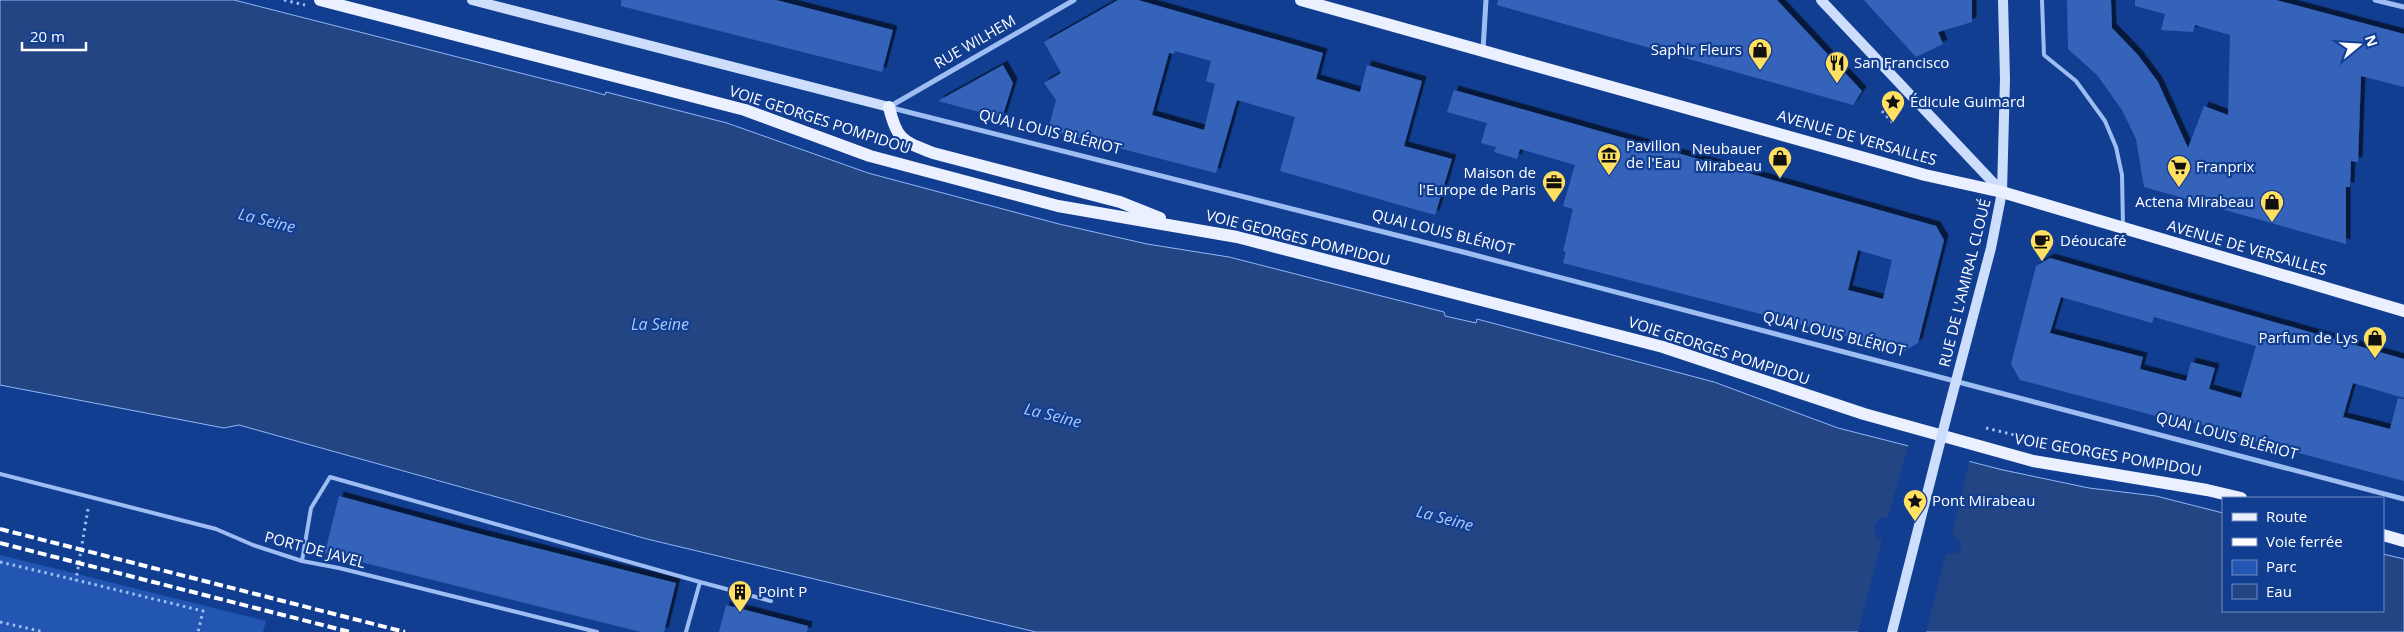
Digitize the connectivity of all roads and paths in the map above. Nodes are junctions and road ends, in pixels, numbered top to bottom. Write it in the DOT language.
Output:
graph roads {
  1 [pos="320,0"];
  2 [pos="472,0"];
  3 [pos="1074,0"];
  4 [pos="1300,0"];
  5 [pos="1486,0"];
  6 [pos="1821,0"];
  7 [pos="2003,0"];
  8 [pos="2042,0"];
  9 [pos="2375,0"];
  10 [pos="2404,7"];
  11 [pos="1482,51"];
  12 [pos="889,108"];
  13 [pos="1882,111"];
  14 [pos="1893,123"];
  15 [pos="2002,192"];
  16 [pos="1183,228"];
  17 [pos="2124,228"];
  18 [pos="2404,310"];
  19 [pos="1957,380"];
  20 [pos="1986,428"];
  21 [pos="2023,437"];
  22 [pos="0,474"];
  23 [pos="91,496"];
  24 [pos="2237,497"];
  25 [pos="2404,499"];
  26 [pos="2384,535"];
  27 [pos="2404,541"];
  28 [pos="302,561"];
  29 [pos="0,562"];
  30 [pos="76,580"];
  31 [pos="700,582"];
  32 [pos="771,601"];
  33 [pos="0,622"];
  34 [pos="44,632"];
  35 [pos="198,632"];
  36 [pos="597,632"];
  37 [pos="686,632"];
  38 [pos="1892,632"];
  1 -- 16 [label="main road, VOIE GEORGES POMPIDOU"];
  2 -- 12 [label="street, QUAI LOUIS BLÉRIOT"];
  3 -- 12 [label="street, RUE WILHEM"];
  4 -- 11 [label="main road, AVENUE DE VERSAILLES"];
  5 -- 11 [label="street"];
  6 -- 15 [label="street"];
  7 -- 15 [label="street, RUE DE L'AMIRAL CLOUÉ"];
  8 -- 17 [label="lane"];
  9 -- 10 [label="street"];
  11 -- 15 [label="main road, AVENUE DE VERSAILLES"];
  12 -- 16 [label="main road"];
  12 -- 19 [label="street, QUAI LOUIS BLÉRIOT"];
  13 -- 14 [label="path"];
  15 -- 17 [label="main road, AVENUE DE VERSAILLES"];
  15 -- 19 [label="street, RUE DE L'AMIRAL CLOUÉ"];
  16 -- 24 [label="main road, VOIE GEORGES POMPIDOU"];
  17 -- 18 [label="main road, AVENUE DE VERSAILLES"];
  19 -- 25 [label="street, QUAI LOUIS BLÉRIOT"];
  19 -- 38 [label="street, bridge"];
  20 -- 21 [label="path"];
  22 -- 23 [label="lane, PORT DE JAVEL"];
  23 -- 28 [label="lane, PORT DE JAVEL"];
  23 -- 30 [label="path"];
  26 -- 27 [label="main road"];
  28 -- 31 [label="lane"];
  28 -- 36 [label="lane, PORT DE JAVEL"];
  29 -- 30 [label="path"];
  30 -- 35 [label="path"];
  31 -- 32 [label="lane"];
  31 -- 37 [label="lane"];
  33 -- 34 [label="path"];
}
